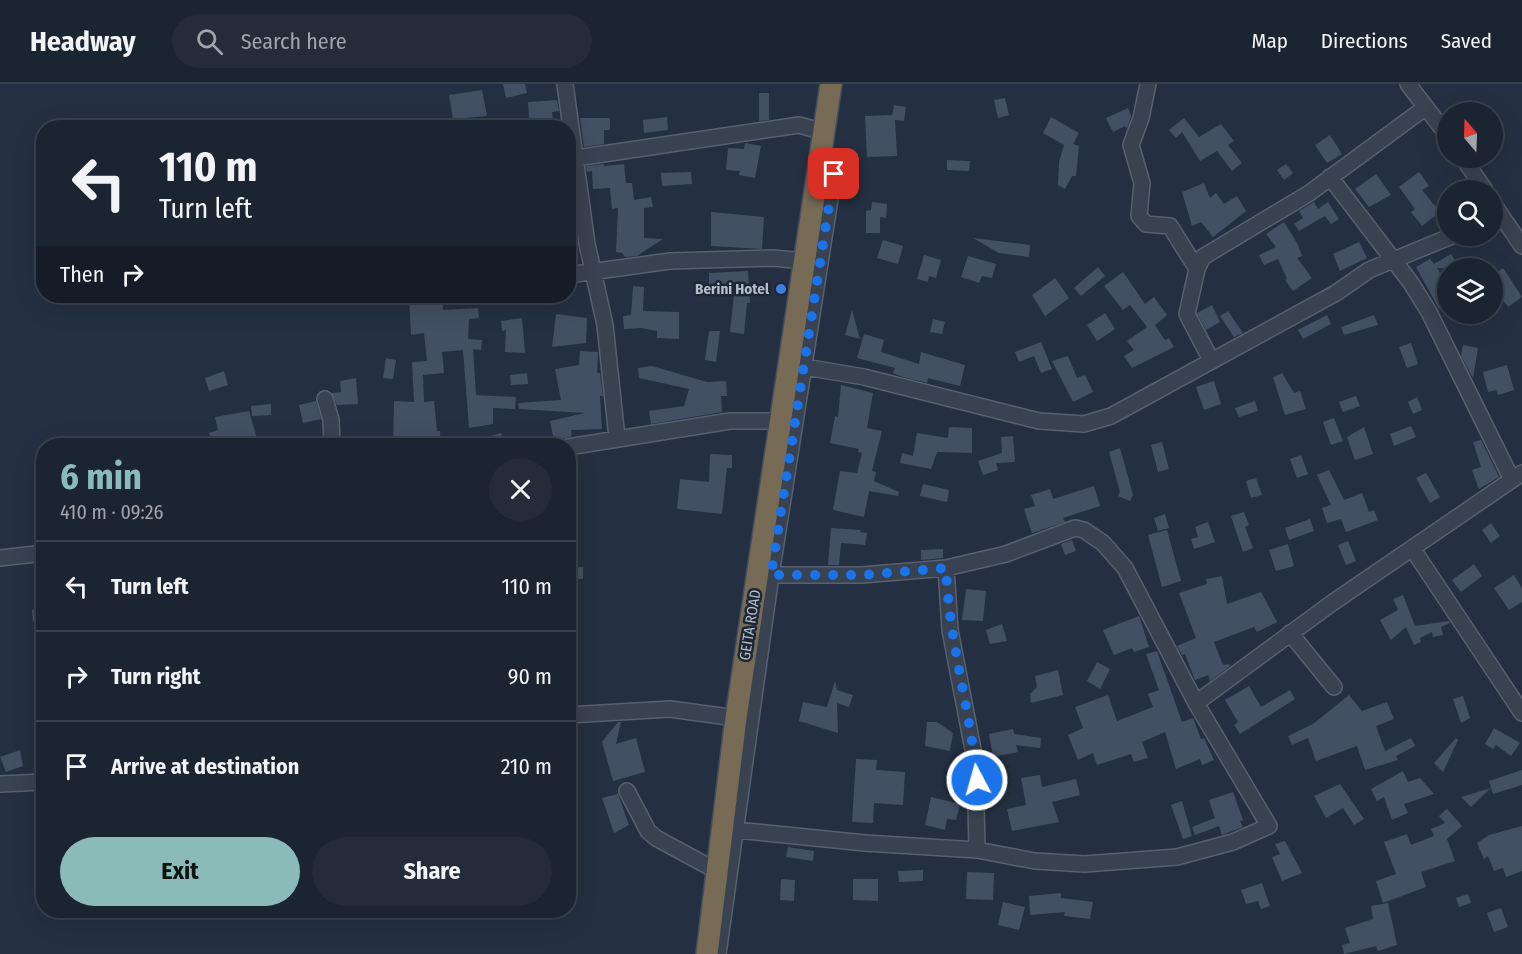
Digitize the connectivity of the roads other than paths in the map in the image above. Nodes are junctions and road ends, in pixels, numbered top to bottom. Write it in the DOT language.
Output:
graph roads {
  1 [pos="565,84"];
  2 [pos="831,84"];
  3 [pos="1148,84"];
  4 [pos="1408,84"];
  5 [pos="1426,107"];
  6 [pos="570,120"];
  7 [pos="1437,122"];
  8 [pos="824,132"];
  9 [pos="576,158"];
  10 [pos="834,174"];
  11 [pos="1330,177"];
  12 [pos="1503,228"];
  13 [pos="1437,242"];
  14 [pos="1522,246"];
  15 [pos="804,261"];
  16 [pos="1393,261"];
  17 [pos="1197,269"];
  18 [pos="593,273"];
  19 [pos="576,274"];
  20 [pos="1211,360"];
  21 [pos="805,367"];
  22 [pos="325,399"];
  23 [pos="782,421"];
  24 [pos="332,438"];
  25 [pos="617,438"];
  26 [pos="576,446"];
  27 [pos="1517,477"];
  28 [pos="1412,548"];
  29 [pos="36,554"];
  30 [pos="0,558"];
  31 [pos="946,568"];
  32 [pos="771,575"];
  33 [pos="1290,633"];
  34 [pos="1334,687"];
  35 [pos="1196,703"];
  36 [pos="1522,713"];
  37 [pos="576,714"];
  38 [pos="736,718"];
  39 [pos="36,783"];
  40 [pos="0,784"];
  41 [pos="627,791"];
  42 [pos="736,830"];
  43 [pos="977,850"];
  44 [pos="717,872"];
  45 [pos="707,954"];
  46 [pos="718,954"];
  1 -- 6 [label="street"];
  2 -- 8 [label="highway, GEITA ROAD"];
  3 -- 17 [label="street"];
  4 -- 5 [label="street"];
  5 -- 7 [label="street"];
  5 -- 11 [label="street"];
  8 -- 9 [label="street"];
  8 -- 15 [label="highway, GEITA ROAD"];
  9 -- 18 [label="street"];
  10 -- 21 [label="street"];
  11 -- 16 [label="street"];
  11 -- 17 [label="street"];
  12 -- 14 [label="street"];
  13 -- 16 [label="street"];
  15 -- 18 [label="street"];
  15 -- 23 [label="highway, GEITA ROAD"];
  16 -- 20 [label="street"];
  16 -- 27 [label="street"];
  17 -- 20 [label="street"];
  18 -- 19 [label="street"];
  18 -- 25 [label="street"];
  20 -- 21 [label="street"];
  21 -- 32 [label="street"];
  22 -- 24 [label="street"];
  23 -- 25 [label="street"];
  23 -- 38 [label="highway, GEITA ROAD"];
  25 -- 26 [label="street"];
  27 -- 28 [label="street"];
  28 -- 33 [label="street"];
  28 -- 36 [label="street"];
  29 -- 30 [label="street"];
  31 -- 32 [label="street"];
  31 -- 35 [label="street"];
  31 -- 43 [label="street"];
  32 -- 42 [label="street"];
  33 -- 34 [label="street"];
  33 -- 35 [label="street"];
  35 -- 43 [label="street"];
  37 -- 38 [label="street"];
  38 -- 44 [label="highway, GEITA ROAD"];
  39 -- 40 [label="street"];
  41 -- 44 [label="street"];
  42 -- 43 [label="street"];
  42 -- 46 [label="street"];
  44 -- 45 [label="highway, GEITA ROAD"];
}
